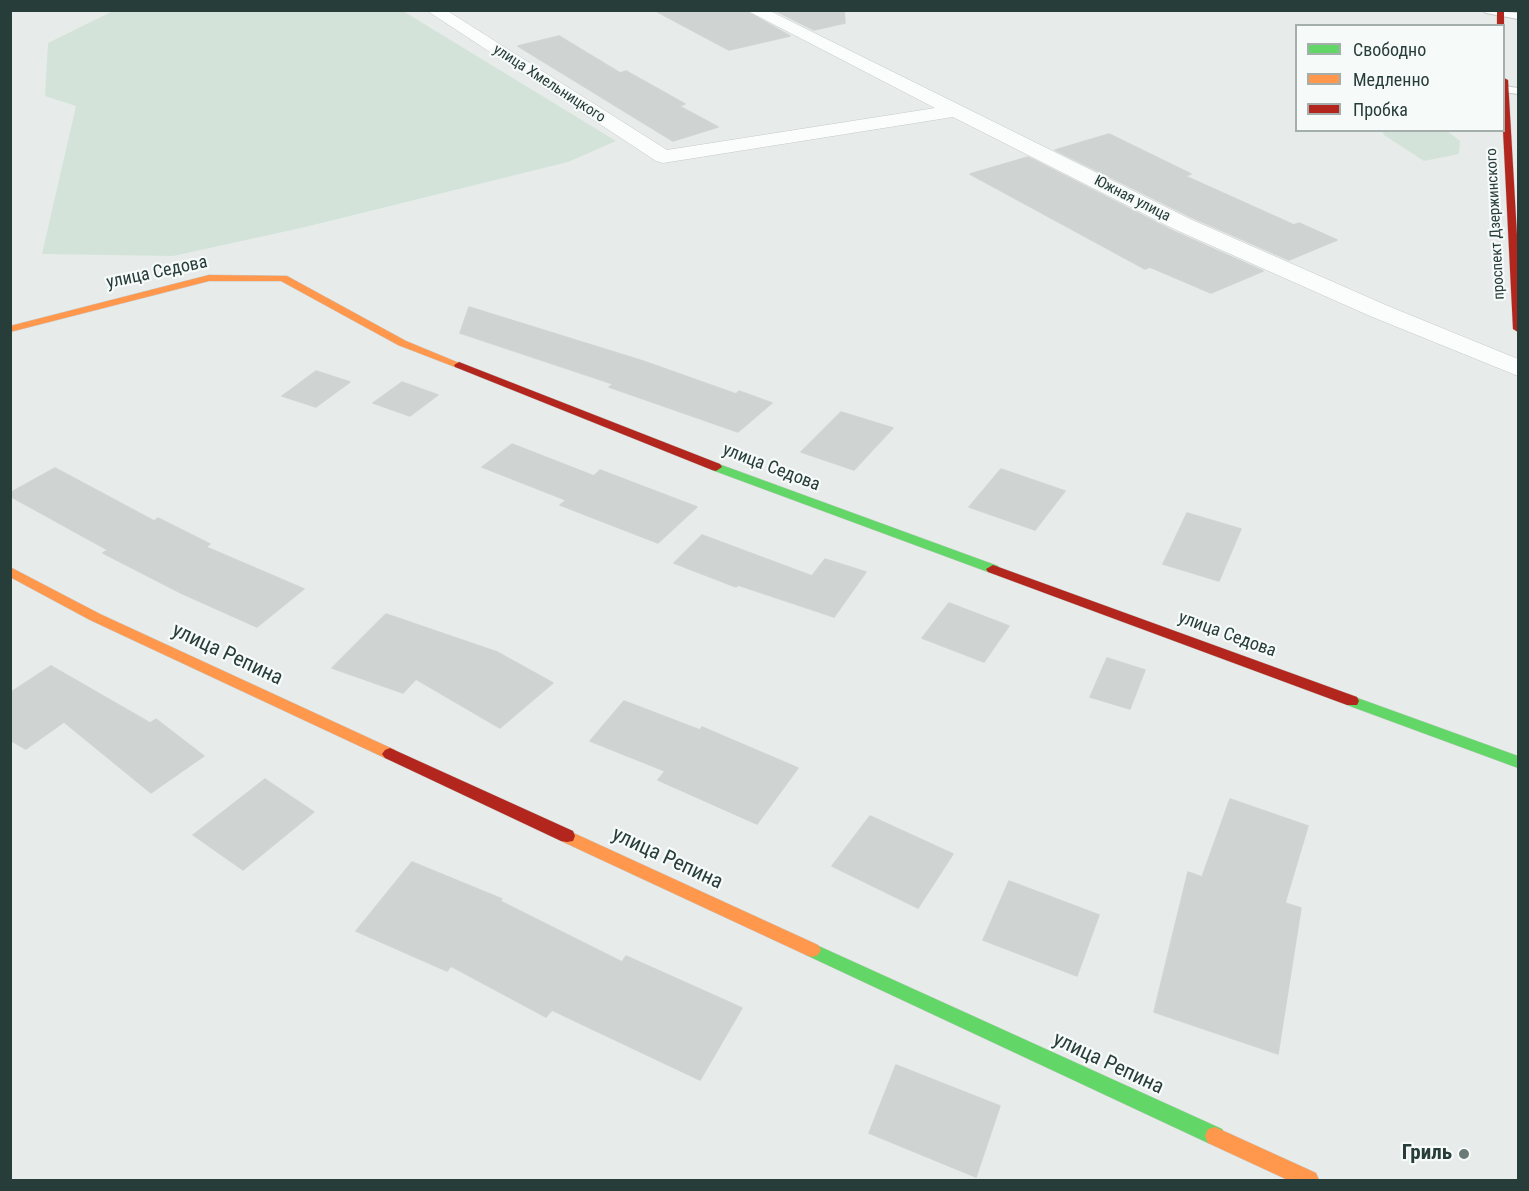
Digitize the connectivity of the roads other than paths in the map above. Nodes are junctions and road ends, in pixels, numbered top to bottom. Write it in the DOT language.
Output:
graph roads {
  1 [pos="435,10"];
  2 [pos="754,10"];
  3 [pos="1497,15"];
  4 [pos="1518,16"];
  5 [pos="1505,104"];
  6 [pos="956,111"];
  7 [pos="1517,281"];
  8 [pos="10,329"];
  9 [pos="1518,329"];
  10 [pos="1518,368"];
  11 [pos="10,572"];
  12 [pos="1518,762"];
  13 [pos="1309,1180"];
  1 -- 6 [label="street, улица Хмельницкого"];
  2 -- 6 [label="street, Южная улица"];
  3 -- 4 [label="lane"];
  5 -- 7 [label="street, проспект Дзержинского"];
  6 -- 10 [label="street, Южная улица"];
  7 -- 9 [label="street, проспект Дзержинского"];
  8 -- 12 [label="street, улица Седова"];
  11 -- 13 [label="street, улица Репина"];
}
